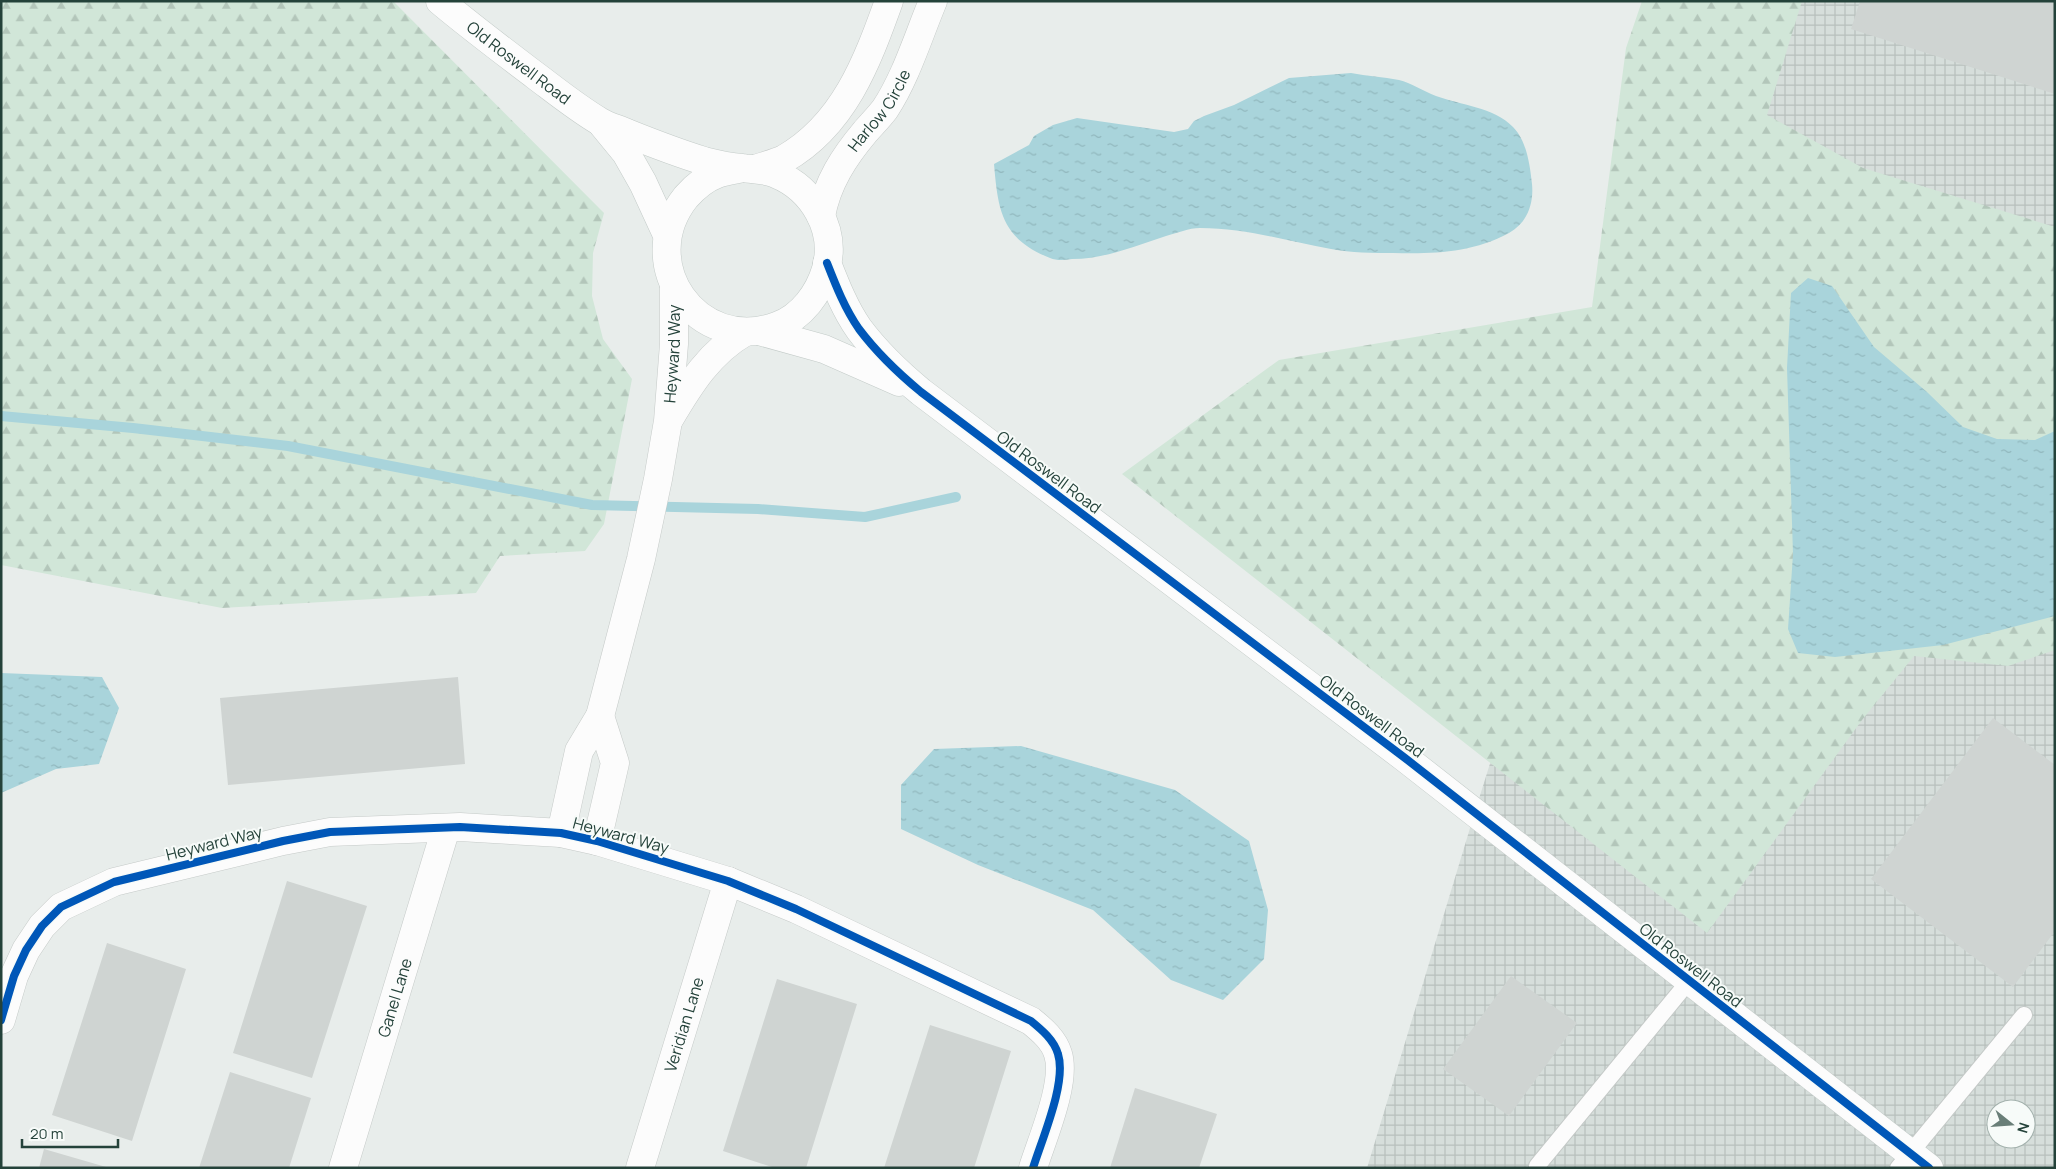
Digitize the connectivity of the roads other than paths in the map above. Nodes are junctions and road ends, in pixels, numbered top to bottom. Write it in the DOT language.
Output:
graph roads {
  1 [pos="440,1"];
  2 [pos="889,1"];
  3 [pos="932,2"];
  4 [pos="601,122"];
  5 [pos="749,169"];
  6 [pos="821,216"];
  7 [pos="667,235"];
  8 [pos="827,263"];
  9 [pos="674,286"];
  10 [pos="752,331"];
  11 [pos="920,392"];
  12 [pos="668,422"];
  13 [pos="600,716"];
  14 [pos="446,828"];
  15 [pos="561,833"];
  16 [pos="597,842"];
  17 [pos="728,881"];
  18 [pos="1689,981"];
  19 [pos="2024,1015"];
  20 [pos="1,1020"];
  21 [pos="1912,1163"];
  22 [pos="1537,1166"];
  23 [pos="342,1168"];
  24 [pos="640,1168"];
  25 [pos="1033,1168"];
  1 -- 4 [label="street, Old Roswell Road"];
  2 -- 5 [label="street, Harlow Circle"];
  3 -- 6 [label="street, Harlow Circle"];
  4 -- 5 [label="street, Old Roswell Road"];
  4 -- 7 [label="street, Old Roswell Road"];
  5 -- 6 [label="street, Old Roswell Road"];
  5 -- 7 [label="street, Old Roswell Road"];
  6 -- 8 [label="street, Old Roswell Road"];
  7 -- 9 [label="street, Old Roswell Road"];
  8 -- 10 [label="street, Old Roswell Road"];
  8 -- 11 [label="street, Old Roswell Road"];
  9 -- 10 [label="street, Old Roswell Road"];
  9 -- 12 [label="street, Heyward Way"];
  10 -- 11 [label="street, Old Roswell Road"];
  10 -- 12 [label="street, Heyward Way"];
  11 -- 18 [label="street, Old Roswell Road"];
  12 -- 13 [label="street, Heyward Way"];
  13 -- 15 [label="street, Heyward Way"];
  13 -- 16 [label="street, Heyward Way"];
  14 -- 15 [label="street, Heyward Way"];
  14 -- 20 [label="street, Heyward Way"];
  14 -- 23 [label="street, Ganel Lane"];
  15 -- 16 [label="street, Heyward Way"];
  16 -- 17 [label="street, Heyward Way"];
  17 -- 24 [label="street, Veridian Lane"];
  17 -- 25 [label="street, Heyward Way"];
  18 -- 21 [label="street, Old Roswell Road"];
  18 -- 22 [label="lane"];
  19 -- 21 [label="lane"];
}
